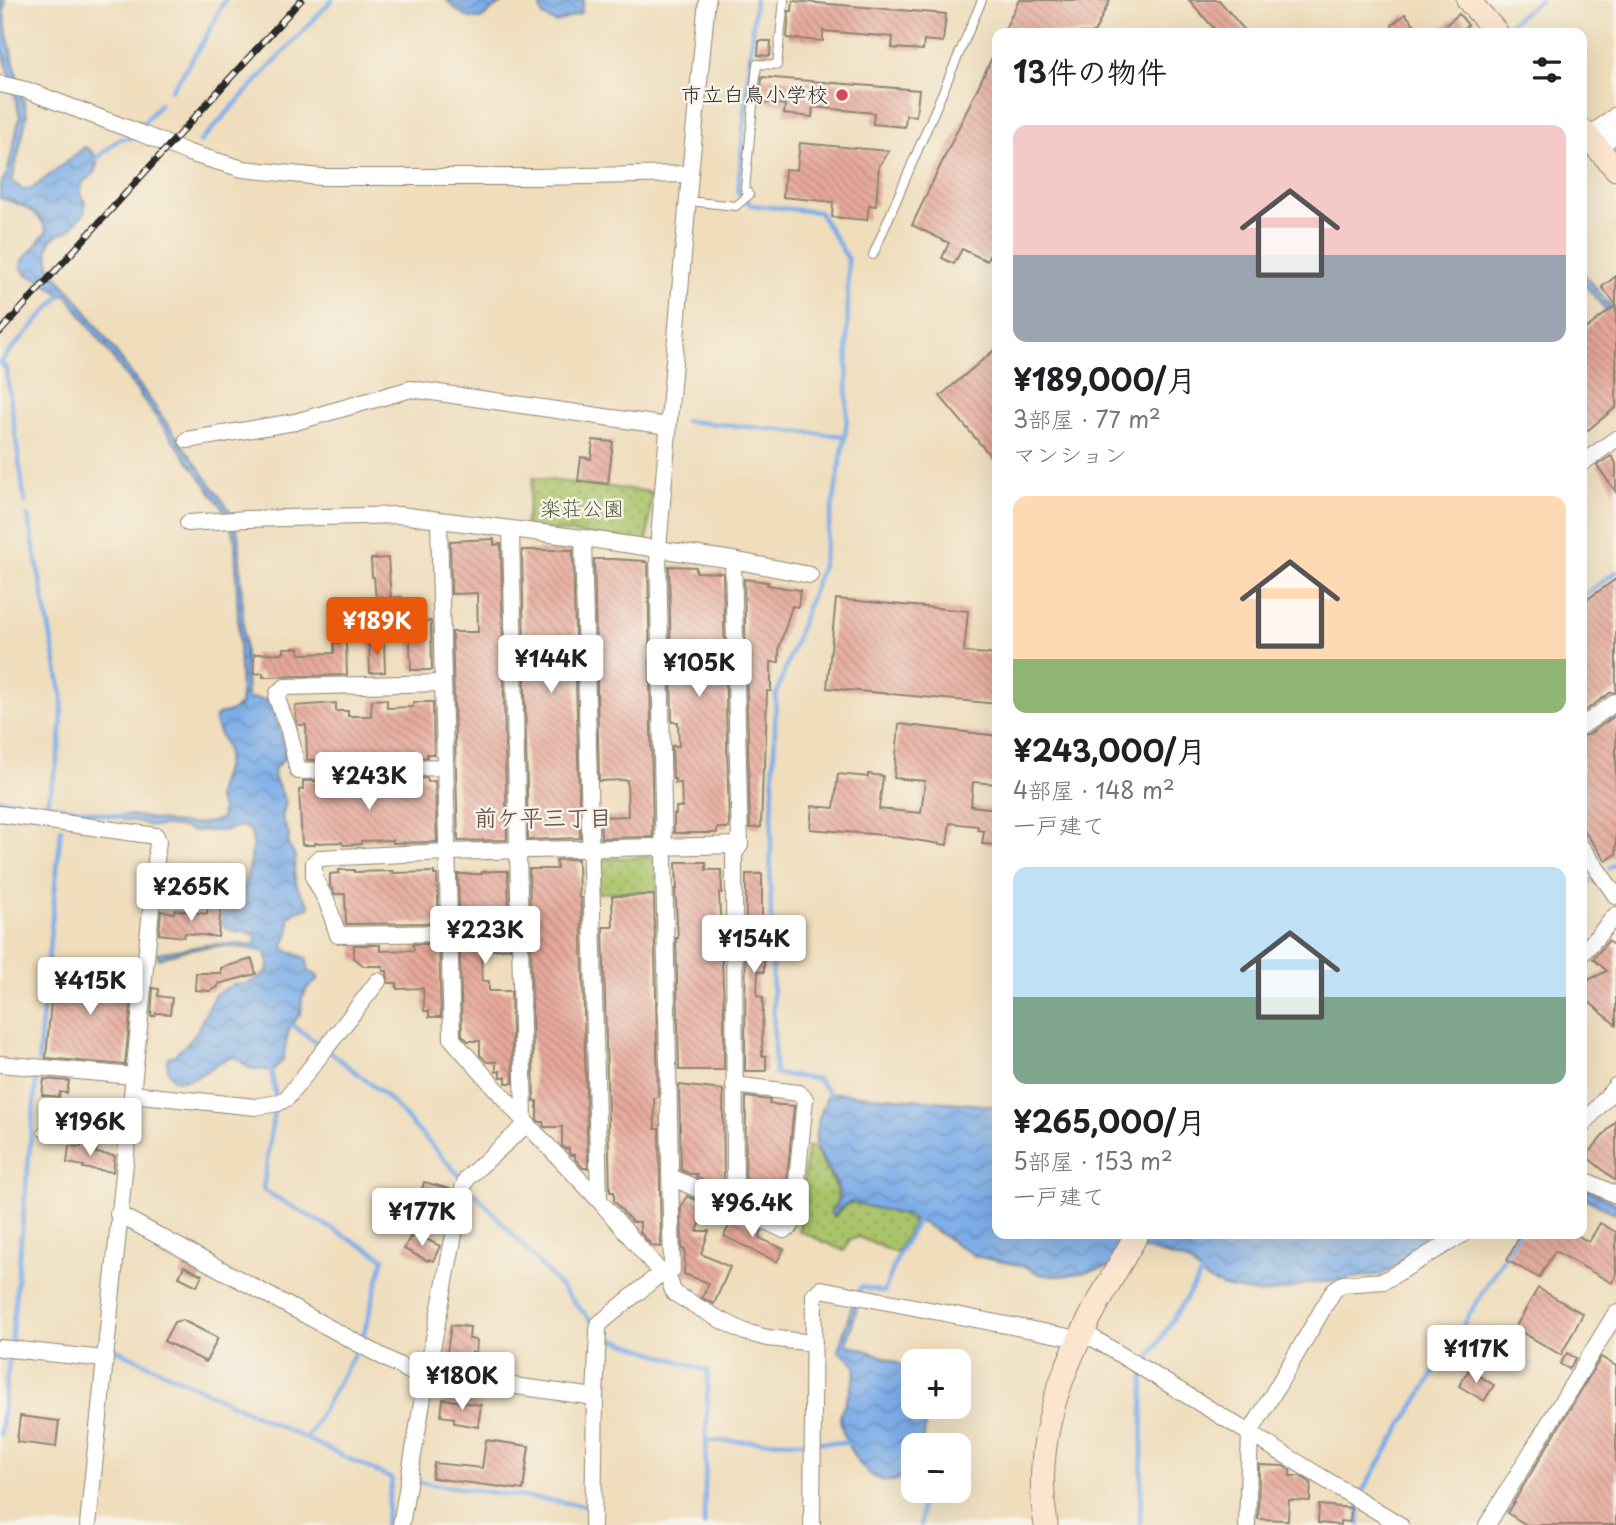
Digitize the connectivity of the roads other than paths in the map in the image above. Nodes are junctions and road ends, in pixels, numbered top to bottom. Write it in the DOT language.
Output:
graph roads {
  1 [pos="707,0"];
  2 [pos="784,0"];
  3 [pos="982,0"];
  4 [pos="1468,0"];
  5 [pos="1493,28"];
  6 [pos="8,83"];
  7 [pos="1616,115"];
  8 [pos="1616,134"];
  9 [pos="1589,138"];
  10 [pos="1616,169"];
  11 [pos="690,174"];
  12 [pos="688,201"];
  13 [pos="873,256"];
  14 [pos="668,426"];
  15 [pos="1616,439"];
  16 [pos="187,440"];
  17 [pos="1587,459"];
  18 [pos="439,521"];
  19 [pos="188,523"];
  20 [pos="510,529"];
  21 [pos="583,538"];
  22 [pos="658,549"];
  23 [pos="733,560"];
  24 [pos="810,575"];
  25 [pos="442,683"];
  26 [pos="1616,702"];
  27 [pos="1587,722"];
  28 [pos="444,767"];
  29 [pos="0,814"];
  30 [pos="740,845"];
  31 [pos="664,847"];
  32 [pos="591,849"];
  33 [pos="518,851"];
  34 [pos="447,852"];
  35 [pos="1587,855"];
  36 [pos="1616,896"];
  37 [pos="1616,915"];
  38 [pos="449,933"];
  39 [pos="1587,948"];
  40 [pos="378,981"];
  41 [pos="0,1064"];
  42 [pos="133,1076"];
  43 [pos="734,1085"];
  44 [pos="1616,1086"];
  45 [pos="132,1094"];
  46 [pos="1587,1120"];
  47 [pos="526,1122"];
  48 [pos="42,1132"];
  49 [pos="126,1141"];
  50 [pos="671,1177"];
  51 [pos="1587,1181"];
  52 [pos="1616,1195"];
  53 [pos="599,1200"];
  54 [pos="734,1206"];
  55 [pos="118,1214"];
  56 [pos="1455,1239"];
  57 [pos="1133,1240"];
  58 [pos="664,1273"];
  59 [pos="1616,1312"];
  60 [pos="1079,1339"];
  61 [pos="814,1343"];
  62 [pos="0,1348"];
  63 [pos="104,1359"];
  64 [pos="427,1377"];
  65 [pos="595,1397"];
  66 [pos="1250,1433"];
  67 [pos="88,1525"];
  68 [pos="401,1525"];
  69 [pos="593,1525"];
  70 [pos="812,1525"];
  71 [pos="1046,1525"];
  72 [pos="1247,1525"];
  73 [pos="1400,1525"];
  74 [pos="1488,1525"];
  1 -- 11 [label="street"];
  2 -- 12 [label="lane"];
  3 -- 13 [label="lane"];
  4 -- 5 [label="street"];
  6 -- 11 [label="street"];
  7 -- 9 [label="street"];
  8 -- 9 [label="street"];
  9 -- 10 [label="street"];
  11 -- 12 [label="street"];
  12 -- 14 [label="street"];
  14 -- 16 [label="street"];
  14 -- 22 [label="street"];
  15 -- 17 [label="street"];
  18 -- 19 [label="street"];
  18 -- 20 [label="street"];
  18 -- 25 [label="street"];
  20 -- 21 [label="street"];
  20 -- 33 [label="street"];
  21 -- 22 [label="street"];
  21 -- 32 [label="street"];
  22 -- 23 [label="street"];
  22 -- 31 [label="street"];
  23 -- 24 [label="street"];
  23 -- 30 [label="street"];
  25 -- 28 [label="street"];
  25 -- 28 [label="street"];
  26 -- 27 [label="street"];
  28 -- 34 [label="street"];
  29 -- 42 [label="street"];
  30 -- 31 [label="street"];
  30 -- 43 [label="street"];
  31 -- 32 [label="street"];
  31 -- 50 [label="street"];
  32 -- 33 [label="street"];
  32 -- 53 [label="street"];
  33 -- 34 [label="street"];
  33 -- 47 [label="street"];
  34 -- 38 [label="street"];
  34 -- 38 [label="street"];
  35 -- 36 [label="street"];
  37 -- 39 [label="street"];
  38 -- 47 [label="street"];
  40 -- 45 [label="street"];
  41 -- 42 [label="street"];
  42 -- 45 [label="street"];
  43 -- 54 [label="street"];
  43 -- 54 [label="street"];
  44 -- 46 [label="street"];
  45 -- 49 [label="street"];
  47 -- 53 [label="street"];
  47 -- 64 [label="street"];
  48 -- 49 [label="lane"];
  49 -- 55 [label="street"];
  50 -- 54 [label="street"];
  50 -- 58 [label="street"];
  51 -- 52 [label="street"];
  53 -- 58 [label="street"];
  55 -- 63 [label="street"];
  55 -- 64 [label="street"];
  56 -- 66 [label="street"];
  57 -- 60 [label="street"];
  58 -- 61 [label="street"];
  58 -- 65 [label="street"];
  59 -- 74 [label="street"];
  60 -- 61 [label="street"];
  60 -- 66 [label="street"];
  60 -- 71 [label="street"];
  61 -- 70 [label="street"];
  62 -- 63 [label="street"];
  63 -- 67 [label="street"];
  64 -- 65 [label="street"];
  64 -- 68 [label="street"];
  65 -- 69 [label="street"];
  66 -- 72 [label="street"];
  66 -- 73 [label="street"];
}
